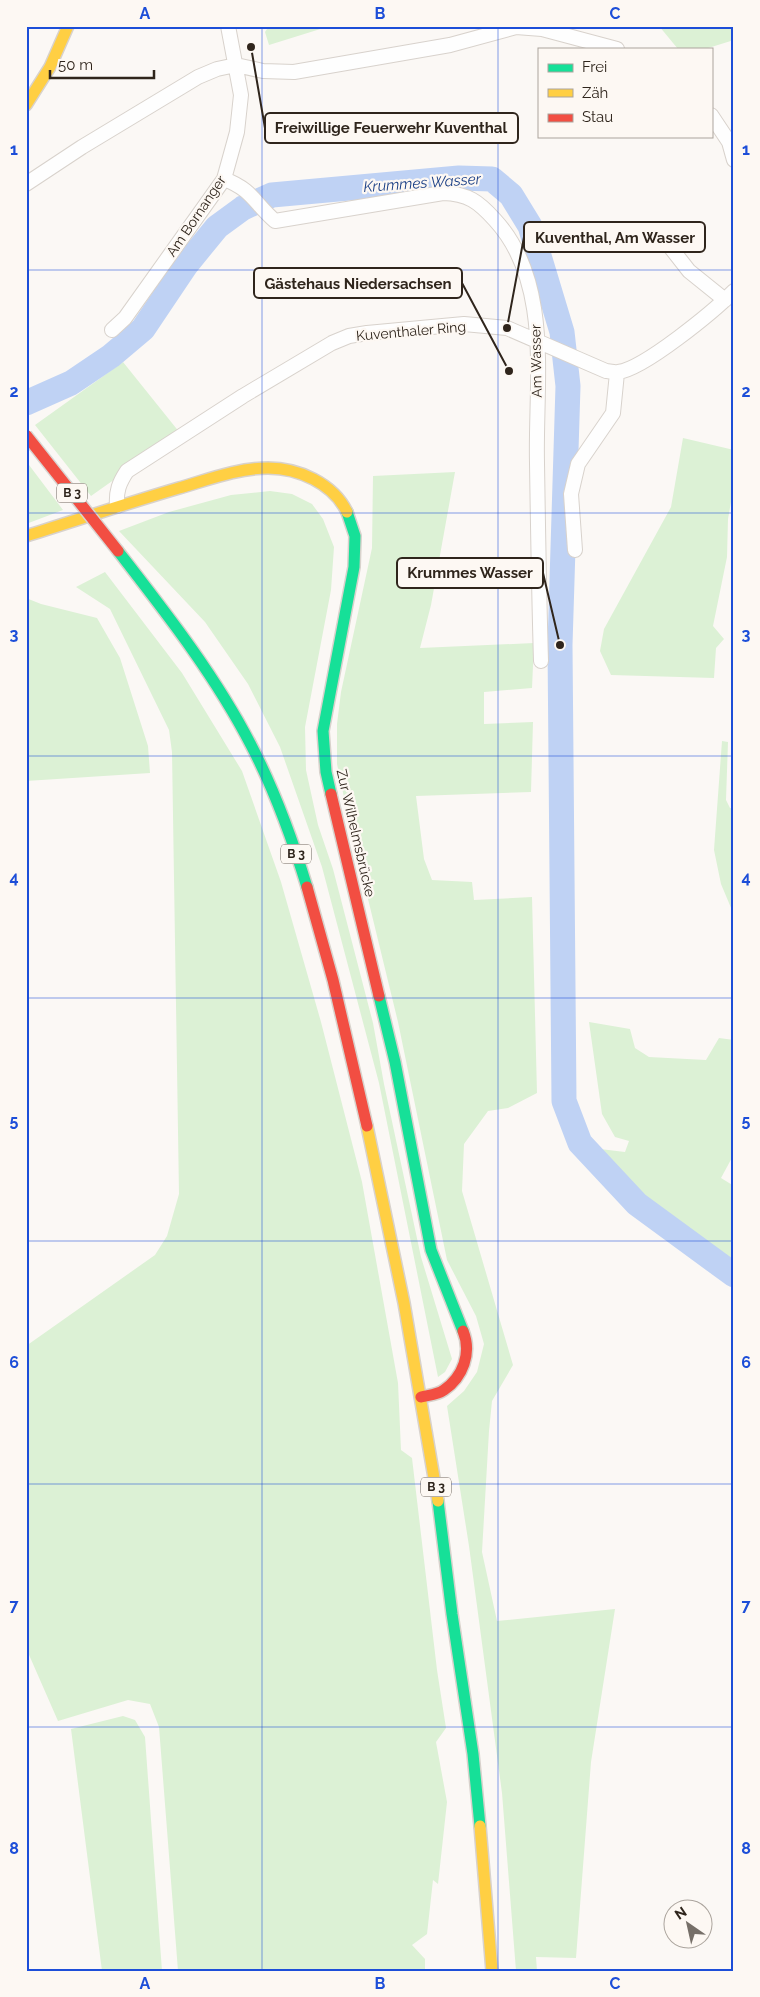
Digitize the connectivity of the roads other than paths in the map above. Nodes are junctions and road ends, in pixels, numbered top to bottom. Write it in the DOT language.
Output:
graph roads {
  1 [pos="68,26"];
  2 [pos="228,26"];
  3 [pos="613,48"];
  4 [pos="236,65"];
  5 [pos="26,105"];
  6 [pos="712,117"];
  7 [pos="734,160"];
  8 [pos="224,179"];
  9 [pos="26,184"];
  10 [pos="660,234"];
  11 [pos="730,296"];
  12 [pos="112,330"];
  13 [pos="538,340"];
  14 [pos="617,373"];
  15 [pos="26,434"];
  16 [pos="118,506"];
  17 [pos="91,515"];
  18 [pos="26,536"];
  19 [pos="575,550"];
  20 [pos="541,661"];
  21 [pos="422,1396"];
  22 [pos="492,1971"];
  1 -- 5 [label="main road"];
  2 -- 4 [label="street, Am Bornanger"];
  3 -- 4 [label="street"];
  4 -- 8 [label="street, Am Bornanger"];
  4 -- 9 [label="street"];
  6 -- 7 [label="street"];
  8 -- 12 [label="street, Am Bornanger"];
  8 -- 13 [label="street, Am Wasser"];
  10 -- 11 [label="street"];
  11 -- 14 [label="street"];
  13 -- 14 [label="street, Kuventhaler Ring"];
  13 -- 16 [label="street, Kuventhaler Ring"];
  13 -- 20 [label="street, Am Wasser"];
  14 -- 19 [label="street"];
  15 -- 17 [label="main road, bridge"];
  15 -- 21 [label="main road, B 3, bridge"];
  16 -- 17 [label="main road, Zur Wilhelmsbrücke"];
  16 -- 21 [label="main road, Zur Wilhelmsbrücke"];
  17 -- 18 [label="main road, Zur Wilhelmsbrücke"];
  21 -- 22 [label="main road, B 3"];
}
